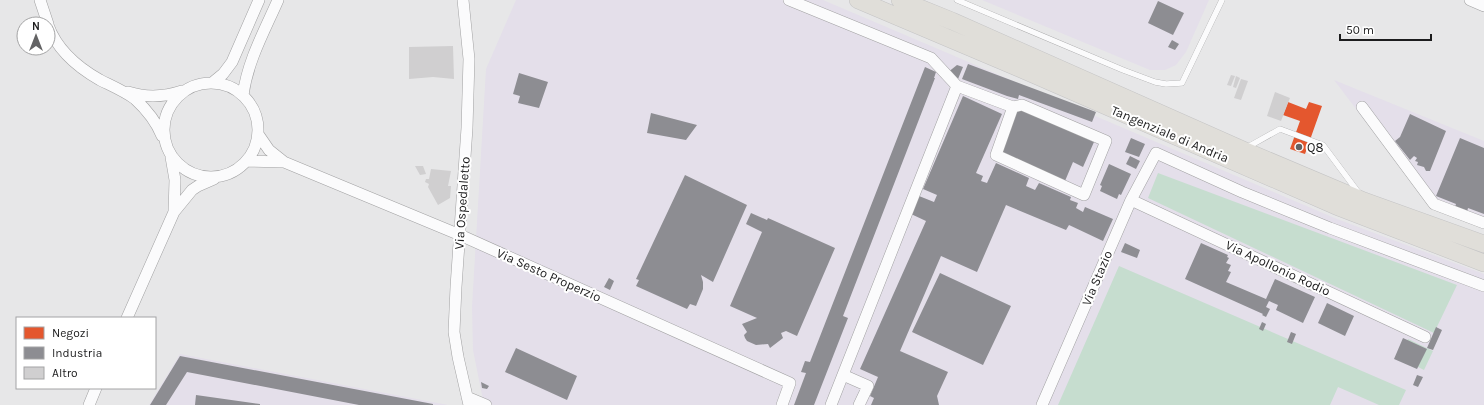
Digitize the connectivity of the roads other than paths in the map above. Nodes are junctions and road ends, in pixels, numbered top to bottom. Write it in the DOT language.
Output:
graph roads {
  1 [pos="40,0"];
  2 [pos="259,0"];
  3 [pos="278,0"];
  4 [pos="463,0"];
  5 [pos="789,0"];
  6 [pos="858,0"];
  7 [pos="900,0"];
  8 [pos="957,0"];
  9 [pos="1222,0"];
  10 [pos="1470,0"];
  11 [pos="1484,6"];
  12 [pos="45,16"];
  13 [pos="56,40"];
  14 [pos="212,83"];
  15 [pos="957,86"];
  16 [pos="122,90"];
  17 [pos="186,90"];
  18 [pos="243,95"];
  19 [pos="1013,107"];
  20 [pos="1362,107"];
  21 [pos="258,134"];
  22 [pos="164,140"];
  23 [pos="1242,150"];
  24 [pos="170,154"];
  25 [pos="247,161"];
  26 [pos="284,162"];
  27 [pos="222,176"];
  28 [pos="1131,200"];
  29 [pos="1364,201"];
  30 [pos="174,212"];
  31 [pos="1484,223"];
  32 [pos="460,235"];
  33 [pos="1484,244"];
  34 [pos="1484,263"];
  35 [pos="1484,286"];
  36 [pos="127,317"];
  37 [pos="1425,337"];
  38 [pos="843,375"];
  39 [pos="96,389"];
  40 [pos="468,401"];
  41 [pos="89,405"];
  42 [pos="486,405"];
  43 [pos="782,405"];
  44 [pos="831,405"];
  45 [pos="859,405"];
  46 [pos="1042,405"];
  1 -- 12 [label="street"];
  2 -- 14 [label="street"];
  3 -- 18 [label="street"];
  4 -- 32 [label="street, Via Ospedaletto"];
  5 -- 15 [label="street"];
  6 -- 34 [label="main road, Tangenziale di Andria"];
  7 -- 23 [label="main road, Tangenziale di Andria"];
  8 -- 9 [label="lane"];
  10 -- 11 [label="street"];
  13 -- 16 [label="street"];
  14 -- 17 [label="street"];
  14 -- 18 [label="street"];
  15 -- 19 [label="street"];
  15 -- 38 [label="street"];
  16 -- 17 [label="street"];
  16 -- 22 [label="street"];
  17 -- 22 [label="street"];
  18 -- 21 [label="street"];
  19 -- 19 [label="street"];
  20 -- 31 [label="street"];
  21 -- 25 [label="street"];
  21 -- 26 [label="street, Via Sesto Properzio"];
  22 -- 24 [label="street"];
  23 -- 29 [label="main road, Tangenziale di Andria"];
  23 -- 29 [label="lane"];
  24 -- 27 [label="street"];
  24 -- 30 [label="street"];
  25 -- 26 [label="street, Via Sesto Properzio"];
  25 -- 27 [label="street"];
  26 -- 32 [label="street, Via Sesto Properzio"];
  27 -- 30 [label="street"];
  28 -- 35 [label="street, Via Stazio"];
  28 -- 37 [label="street, Via Apollonio Rodio"];
  28 -- 46 [label="street, Via Stazio"];
  29 -- 33 [label="main road, Tangenziale di Andria"];
  30 -- 36 [label="street"];
  32 -- 40 [label="street, Via Ospedaletto"];
  32 -- 43 [label="street, Via Sesto Properzio"];
  38 -- 44 [label="street"];
  38 -- 45 [label="street"];
  39 -- 41 [label="street"];
  40 -- 42 [label="street"];
}
